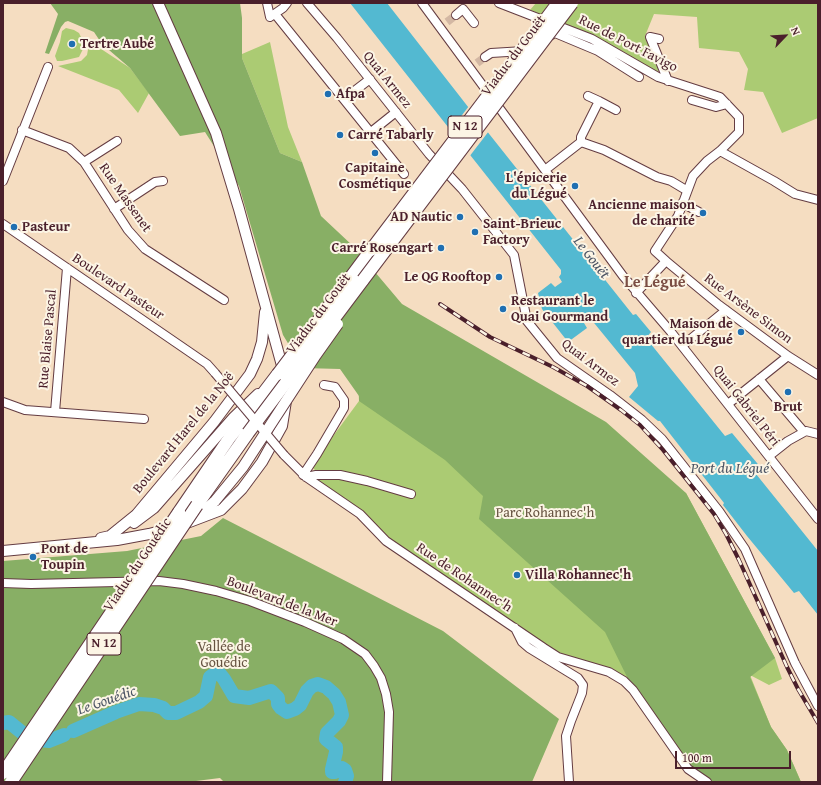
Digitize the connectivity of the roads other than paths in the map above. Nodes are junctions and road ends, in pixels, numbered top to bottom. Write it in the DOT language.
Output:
graph roads {
  1 [pos="158,3"];
  2 [pos="266,3"];
  3 [pos="287,3"];
  4 [pos="422,3"];
  5 [pos="499,3"];
  6 [pos="558,3"];
  7 [pos="572,3"];
  8 [pos="310,5"];
  9 [pos="275,14"];
  10 [pos="456,14"];
  11 [pos="474,23"];
  12 [pos="659,39"];
  13 [pos="485,57"];
  14 [pos="477,63"];
  15 [pos="48,67"];
  16 [pos="470,68"];
  17 [pos="639,77"];
  18 [pos="370,79"];
  19 [pos="668,81"];
  20 [pos="588,96"];
  21 [pos="344,99"];
  22 [pos="692,100"];
  23 [pos="599,101"];
  24 [pos="727,104"];
  25 [pos="616,110"];
  26 [pos="396,112"];
  27 [pos="22,130"];
  28 [pos="371,132"];
  29 [pos="117,141"];
  30 [pos="581,142"];
  31 [pos="720,151"];
  32 [pos="84,162"];
  33 [pos="545,170"];
  34 [pos="404,174"];
  35 [pos="3,181"];
  36 [pos="163,181"];
  37 [pos="686,190"];
  38 [pos="818,200"];
  39 [pos="682,203"];
  40 [pos="114,208"];
  41 [pos="699,212"];
  42 [pos="3,224"];
  43 [pos="666,261"];
  44 [pos="67,268"];
  45 [pos="363,280"];
  46 [pos="636,293"];
  47 [pos="224,300"];
  48 [pos="265,306"];
  49 [pos="726,310"];
  50 [pos="682,346"];
  51 [pos="788,356"];
  52 [pos="215,373"];
  53 [pos="818,374"];
  54 [pos="759,379"];
  55 [pos="324,385"];
  56 [pos="3,402"];
  57 [pos="728,404"];
  58 [pos="55,412"];
  59 [pos="144,419"];
  60 [pos="241,425"];
  61 [pos="804,432"];
  62 [pos="818,434"];
  63 [pos="769,456"];
  64 [pos="304,476"];
  65 [pos="411,494"];
  66 [pos="818,519"];
  67 [pos="114,538"];
  68 [pos="3,551"];
  69 [pos="3,583"];
  70 [pos="515,628"];
  71 [pos="818,706"];
  72 [pos="3,773"];
  73 [pos="11,782"];
  74 [pos="387,782"];
  75 [pos="568,782"];
  76 [pos="707,782"];
  1 -- 48 [label="main road"];
  2 -- 9 [label="street"];
  3 -- 9 [label="street"];
  4 -- 16 [label="street, Quai Gabriel Péri"];
  5 -- 19 [label="street, Rue de Port Favigo"];
  6 -- 60 [label="highway, Viaduc du Gouët / N 12, bridge"];
  7 -- 45 [label="highway, Viaduc du Gouët / N 12, bridge"];
  8 -- 18 [label="street, Quai Armez"];
  9 -- 21 [label="street"];
  10 -- 11 [label="street"];
  12 -- 19 [label="street"];
  13 -- 17 [label="street"];
  14 -- 16 [label="street"];
  15 -- 27 [label="street"];
  16 -- 33 [label="street, Quai Gabriel Péri"];
  18 -- 21 [label="street"];
  18 -- 26 [label="street, Quai Armez"];
  19 -- 24 [label="street, Rue de Port Favigo"];
  20 -- 23 [label="street"];
  21 -- 28 [label="street"];
  22 -- 24 [label="street"];
  23 -- 25 [label="street"];
  23 -- 30 [label="street"];
  24 -- 31 [label="street, Rue de Port Favigo"];
  26 -- 28 [label="street"];
  26 -- 71 [label="street, Quai Armez"];
  27 -- 32 [label="street, Rue Massenet"];
  27 -- 35 [label="street"];
  28 -- 34 [label="street"];
  29 -- 32 [label="street"];
  30 -- 33 [label="street"];
  30 -- 37 [label="street"];
  31 -- 37 [label="street"];
  31 -- 38 [label="street"];
  32 -- 40 [label="street, Rue Massenet"];
  33 -- 46 [label="street, Quai Gabriel Péri"];
  36 -- 40 [label="street"];
  37 -- 39 [label="street"];
  39 -- 41 [label="street"];
  39 -- 43 [label="street"];
  40 -- 47 [label="street, Rue Massenet"];
  42 -- 44 [label="street, Boulevard Pasteur"];
  43 -- 46 [label="street"];
  43 -- 49 [label="street, Rue Arsène Simon"];
  44 -- 52 [label="street, Boulevard Pasteur"];
  44 -- 58 [label="street, Rue Blaise Pascal"];
  45 -- 60 [label="highway, Viaduc du Gouët / N 12, bridge"];
  45 -- 67 [label="main road, bridge"];
  46 -- 50 [label="street, Quai Gabriel Péri"];
  48 -- 67 [label="main road, Boulevard Harel de la Noë"];
  48 -- 67 [label="main road"];
  49 -- 50 [label="street"];
  49 -- 51 [label="street, Rue Arsène Simon"];
  50 -- 57 [label="street, Quai Gabriel Péri"];
  51 -- 53 [label="street, Rue Arsène Simon"];
  51 -- 54 [label="street"];
  52 -- 64 [label="street, Rue de Rohannec'h, bridge"];
  54 -- 57 [label="street"];
  54 -- 61 [label="street"];
  55 -- 64 [label="street"];
  56 -- 58 [label="street"];
  57 -- 63 [label="street, Quai Gabriel Péri"];
  58 -- 59 [label="street"];
  60 -- 67 [label="main road"];
  60 -- 72 [label="highway, Viaduc du Gouédic / N 12, bridge"];
  60 -- 73 [label="highway, Viaduc du Gouédic / N 12, bridge"];
  61 -- 62 [label="street"];
  61 -- 63 [label="street"];
  63 -- 66 [label="street, Quai Gabriel Péri"];
  64 -- 65 [label="street"];
  64 -- 70 [label="street, Rue de Rohannec'h"];
  67 -- 68 [label="main road"];
  69 -- 74 [label="street, Boulevard de la Mer"];
  70 -- 75 [label="street"];
  70 -- 76 [label="street, Rue de Rohannec'h"];
}
